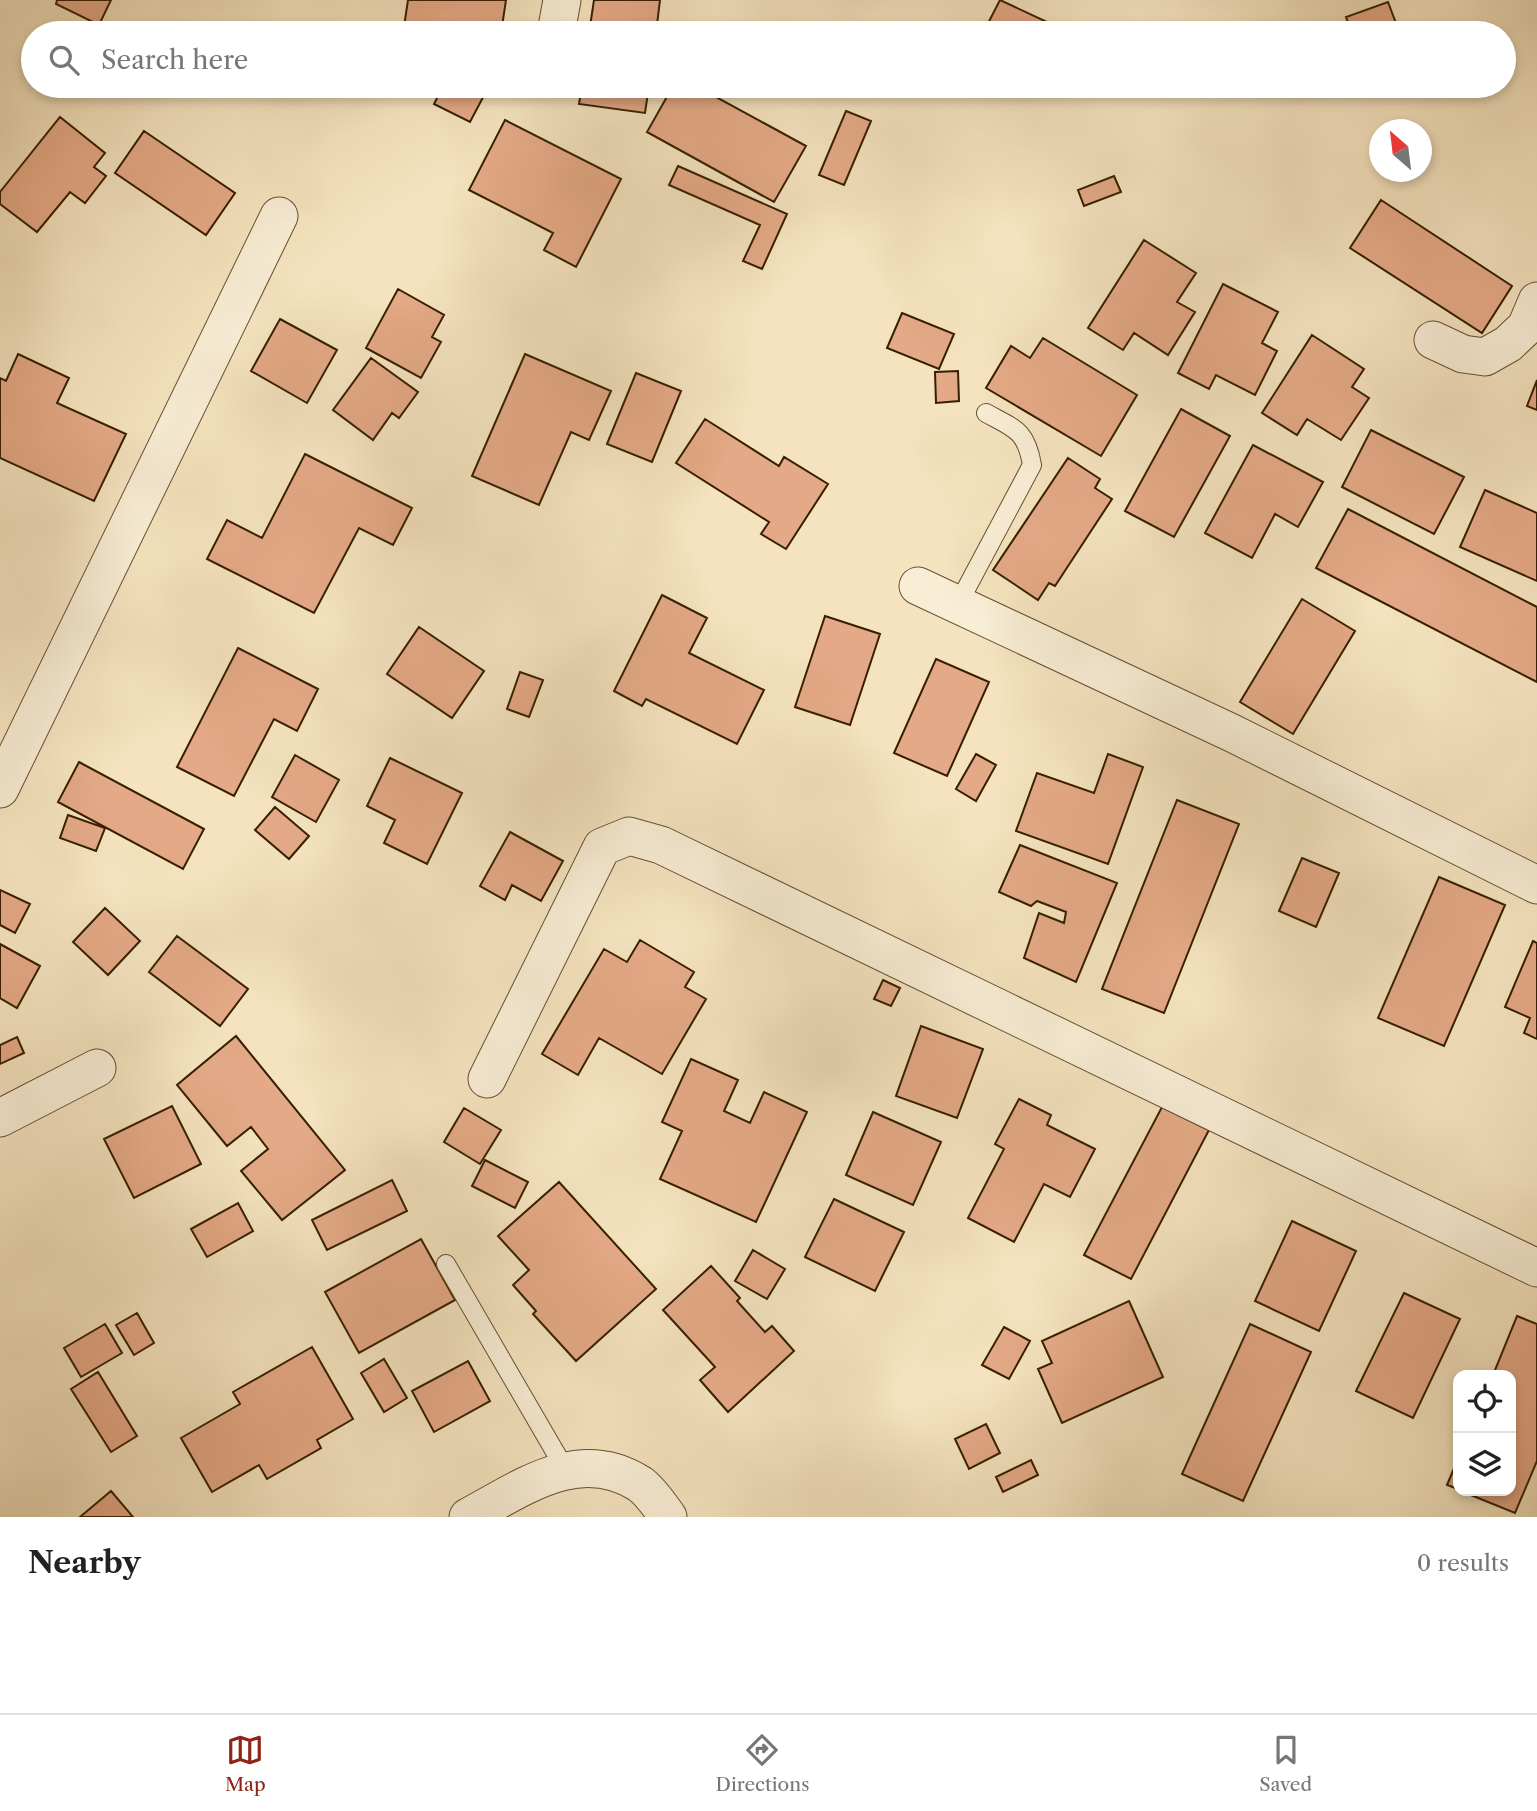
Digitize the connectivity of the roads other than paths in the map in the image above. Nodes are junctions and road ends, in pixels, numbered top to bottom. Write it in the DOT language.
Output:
graph roads {
  1 [pos="562,0"];
  2 [pos="558,21"];
  3 [pos="279,216"];
  4 [pos="1537,302"];
  5 [pos="1433,340"];
  6 [pos="986,413"];
  7 [pos="918,586"];
  8 [pos="958,604"];
  9 [pos="0,789"];
  10 [pos="1537,885"];
  11 [pos="97,1068"];
  12 [pos="487,1079"];
  13 [pos="0,1118"];
  14 [pos="446,1264"];
  15 [pos="1537,1268"];
  16 [pos="565,1469"];
  17 [pos="468,1517"];
  18 [pos="668,1517"];
  1 -- 2 [label="street"];
  3 -- 9 [label="street"];
  4 -- 5 [label="street"];
  6 -- 8 [label="lane"];
  7 -- 8 [label="street"];
  8 -- 10 [label="street"];
  11 -- 13 [label="street"];
  12 -- 15 [label="street"];
  14 -- 16 [label="lane"];
  16 -- 17 [label="street"];
  16 -- 18 [label="street"];
}
